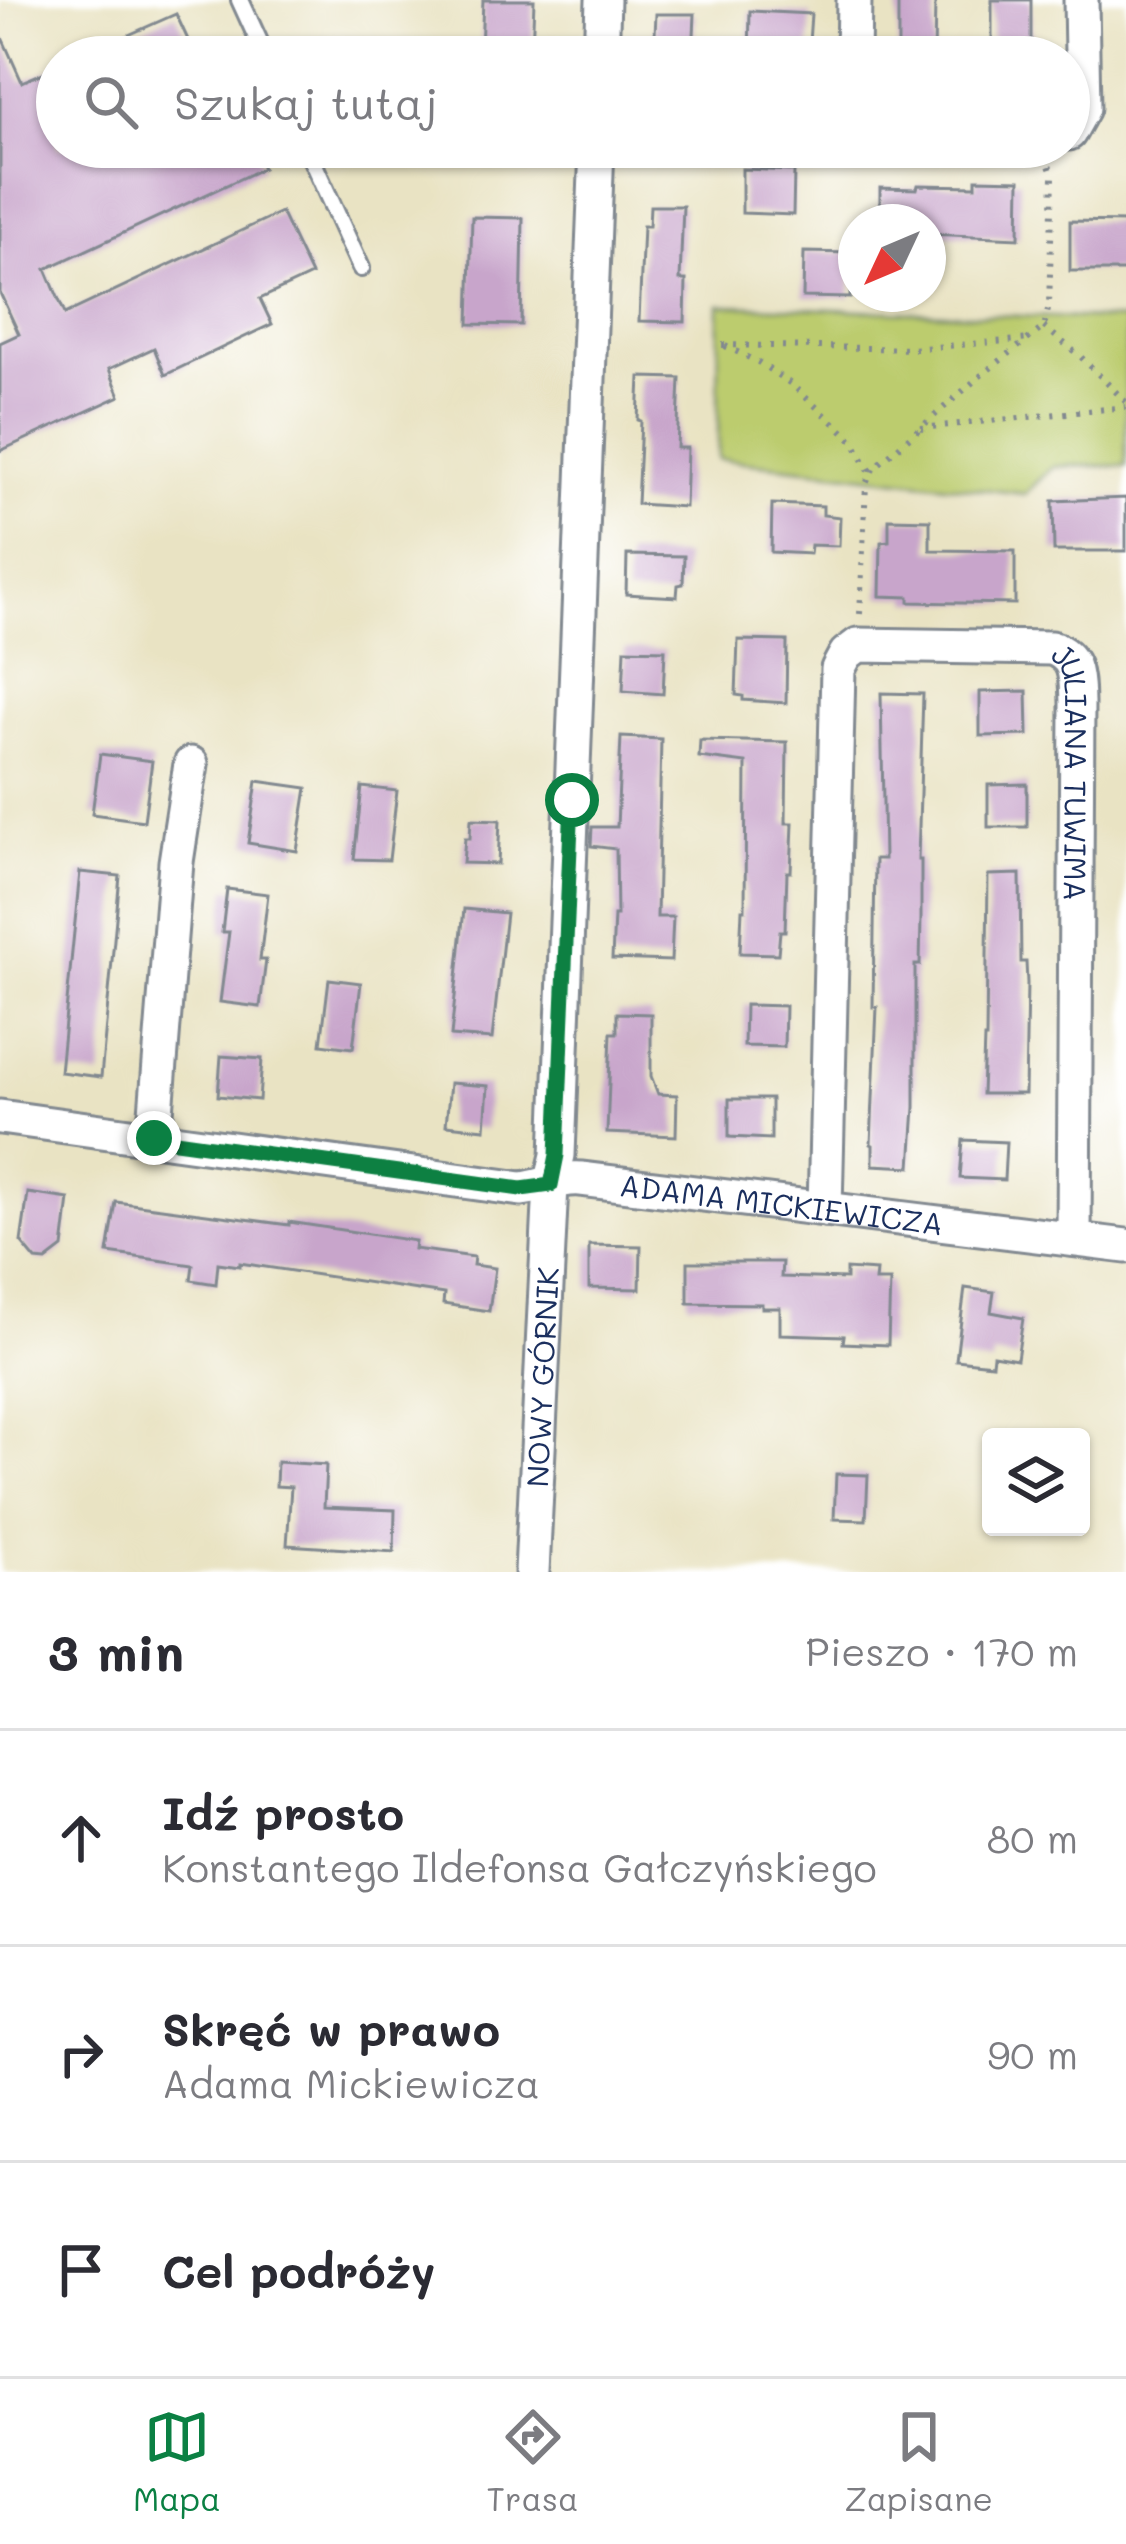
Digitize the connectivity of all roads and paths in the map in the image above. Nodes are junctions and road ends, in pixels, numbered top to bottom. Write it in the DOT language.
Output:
graph roads {
  1 [pos="240,0"];
  2 [pos="603,0"];
  3 [pos="854,0"];
  4 [pos="1081,0"];
  5 [pos="256,36"];
  6 [pos="602,36"];
  7 [pos="853,36"];
  8 [pos="1082,36"];
  9 [pos="316,168"];
  10 [pos="596,168"];
  11 [pos="1054,168"];
  12 [pos="361,268"];
  13 [pos="1044,326"];
  14 [pos="1031,339"];
  15 [pos="1126,405"];
  16 [pos="921,428"];
  17 [pos="870,473"];
  18 [pos="860,626"];
  19 [pos="191,764"];
  20 [pos="0,1117"];
  21 [pos="154,1138"];
  22 [pos="551,1185"];
  23 [pos="825,1209"];
  24 [pos="1074,1239"];
  25 [pos="1126,1246"];
  26 [pos="532,1572"];
  1 -- 5 [label="lane"];
  2 -- 6 [label="street"];
  3 -- 7 [label="street"];
  4 -- 8 [label="street"];
  9 -- 12 [label="lane"];
  10 -- 22 [label="street, NOWY GÓRNIK"];
  11 -- 13 [label="path"];
  13 -- 14 [label="path"];
  13 -- 15 [label="path"];
  14 -- 16 [label="path"];
  14 -- 17 [label="path"];
  15 -- 16 [label="path"];
  16 -- 17 [label="path"];
  17 -- 18 [label="path"];
  19 -- 21 [label="street"];
  20 -- 21 [label="street, ADAMA MICKIEWICZA"];
  21 -- 22 [label="street, ADAMA MICKIEWICZA"];
  22 -- 23 [label="street, ADAMA MICKIEWICZA"];
  22 -- 26 [label="street, NOWY GÓRNIK"];
  23 -- 24 [label="street, ADAMA MICKIEWICZA"];
  23 -- 24 [label="street, JULIANA TUWIMA"];
  24 -- 25 [label="street, ADAMA MICKIEWICZA"];
}
